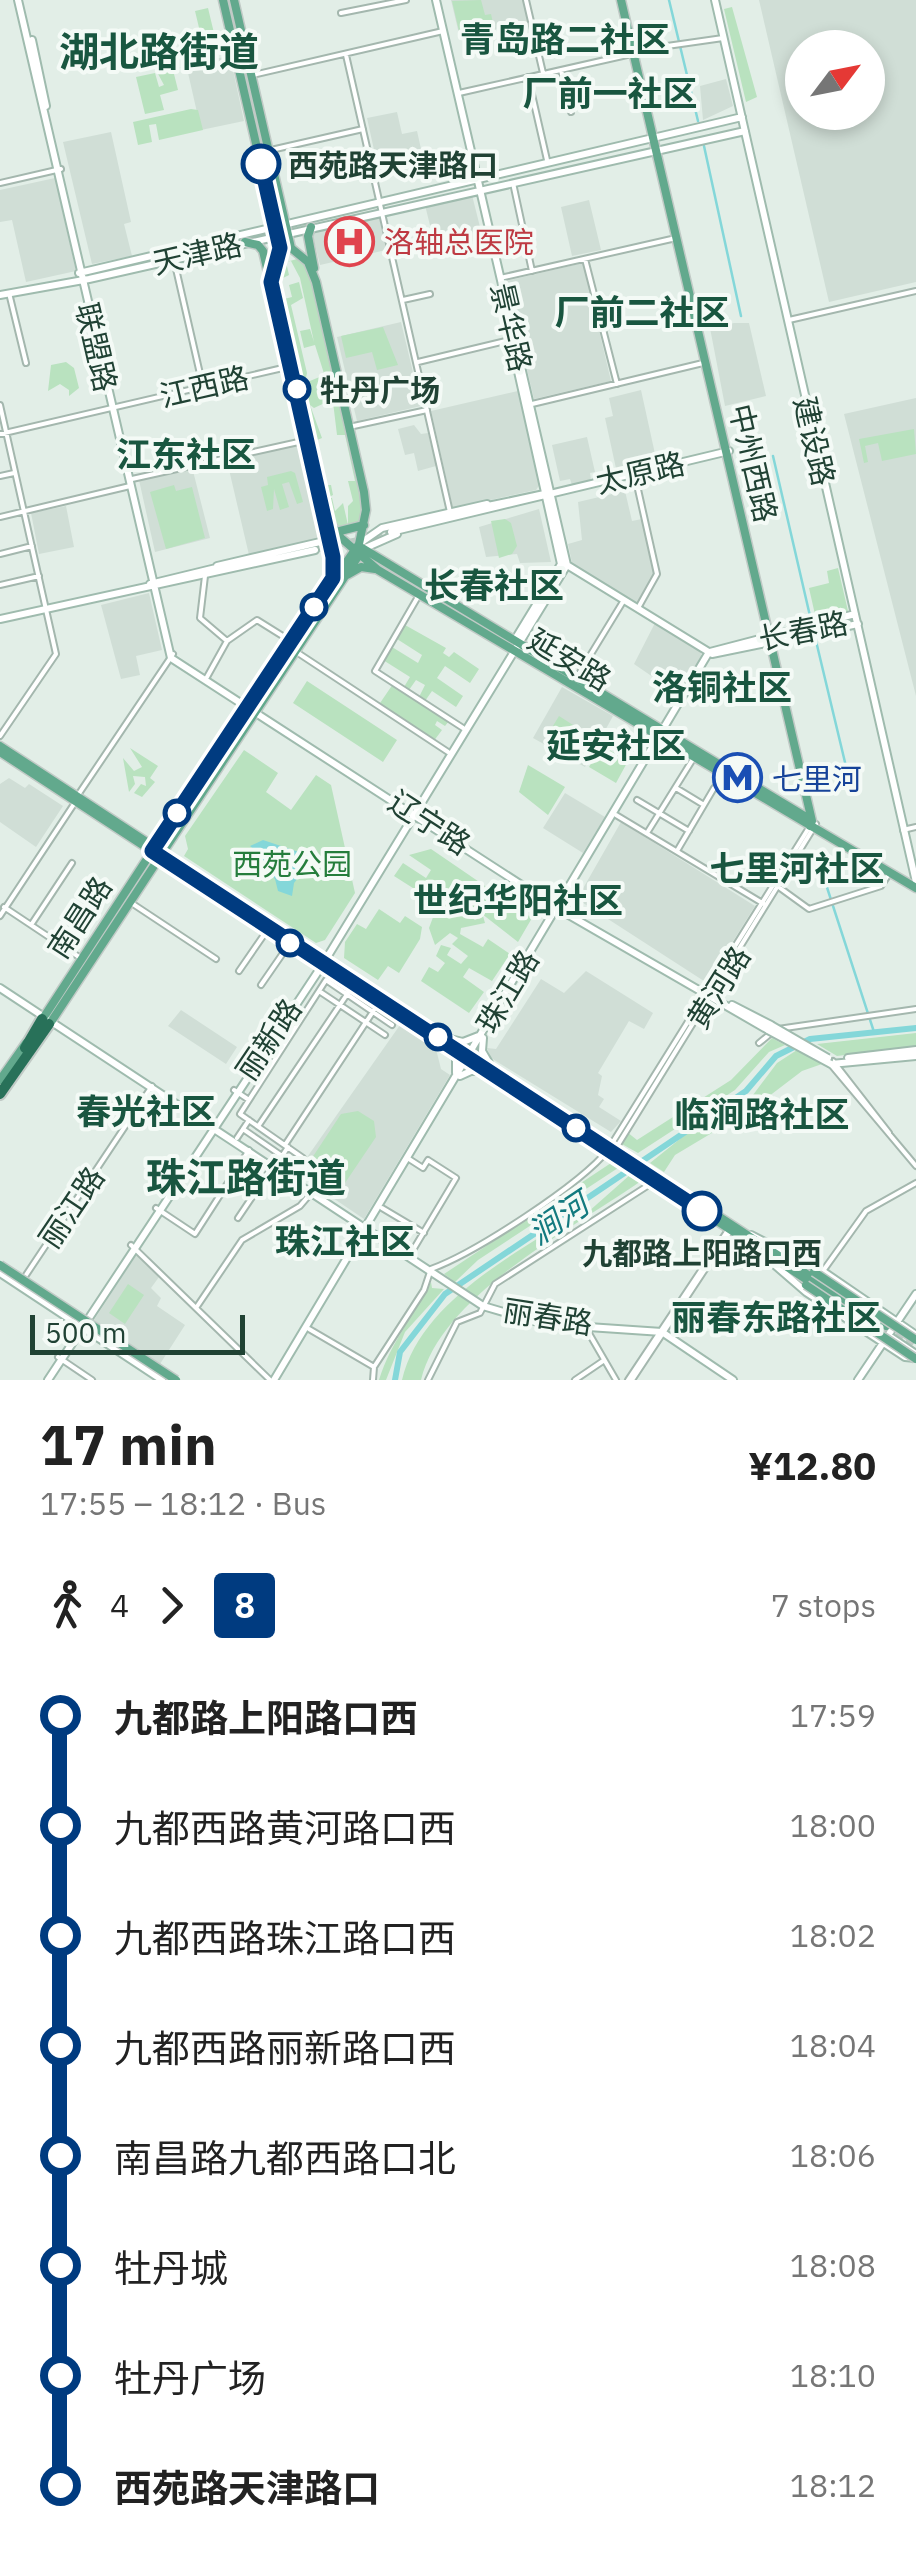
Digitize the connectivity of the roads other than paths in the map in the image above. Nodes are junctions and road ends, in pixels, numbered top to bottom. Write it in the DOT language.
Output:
graph roads {
  1 [pos="20,0"];
  2 [pos="223,0"];
  3 [pos="234,0"];
  4 [pos="406,0"];
  5 [pos="434,0"];
  6 [pos="526,0"];
  7 [pos="623,0"];
  8 [pos="716,0"];
  9 [pos="341,13"];
  10 [pos="442,31"];
  11 [pos="723,38"];
  12 [pos="635,52"];
  13 [pos="346,54"];
  14 [pos="561,70"];
  15 [pos="543,74"];
  16 [pos="246,76"];
  17 [pos="528,77"];
  18 [pos="456,94"];
  19 [pos="570,112"];
  20 [pos="741,118"];
  21 [pos="364,130"];
  22 [pos="744,131"];
  23 [pos="656,144"];
  24 [pos="269,150"];
  25 [pos="258,153"];
  26 [pos="548,164"];
  27 [pos="58,169"];
  28 [pos="512,181"];
  29 [pos="0,183"];
  30 [pos="477,185"];
  31 [pos="381,207"];
  32 [pos="311,227"];
  33 [pos="282,230"];
  34 [pos="677,238"];
  35 [pos="245,242"];
  36 [pos="300,257"];
  37 [pos="173,259"];
  38 [pos="585,259"];
  39 [pos="275,263"];
  40 [pos="532,271"];
  41 [pos="82,275"];
  42 [pos="500,278"];
  43 [pos="271,282"];
  44 [pos="316,282"];
  45 [pos="916,292"];
  46 [pos="3,293"];
  47 [pos="430,294"];
  48 [pos="403,300"];
  49 [pos="790,321"];
  50 [pos="510,340"];
  51 [pos="417,362"];
  52 [pos="706,362"];
  53 [pos="26,363"];
  54 [pos="292,366"];
  55 [pos="617,384"];
  56 [pos="203,387"];
  57 [pos="0,405"];
  58 [pos="528,405"];
  59 [pos="113,408"];
  60 [pos="427,410"];
  61 [pos="348,427"];
  62 [pos="3,433"];
  63 [pos="308,440"];
  64 [pos="727,452"];
  65 [pos="14,473"];
  66 [pos="635,474"];
  67 [pos="0,476"];
  68 [pos="131,482"];
  69 [pos="548,495"];
  70 [pos="499,505"];
  71 [pos="24,511"];
  72 [pos="450,512"];
  73 [pos="0,517"];
  74 [pos="364,525"];
  75 [pos="390,530"];
  76 [pos="332,532"];
  77 [pos="32,546"];
  78 [pos="315,548"];
  79 [pos="358,550"];
  80 [pos="0,554"];
  81 [pos="333,557"];
  82 [pos="564,565"];
  83 [pos="383,570"];
  84 [pos="204,573"];
  85 [pos="39,576"];
  86 [pos="336,582"];
  87 [pos="0,585"];
  88 [pos="153,585"];
  89 [pos="419,595"];
  90 [pos="624,600"];
  91 [pos="638,608"];
  92 [pos="46,609"];
  93 [pos="0,619"];
  94 [pos="857,619"];
  95 [pos="769,639"];
  96 [pos="227,641"];
  97 [pos="292,645"];
  98 [pos="515,647"];
  99 [pos="711,653"];
  100 [pos="172,656"];
  101 [pos="207,677"];
  102 [pos="577,678"];
  103 [pos="250,708"];
  104 [pos="463,728"];
  105 [pos="662,734"];
  106 [pos="0,736"];
  107 [pos="0,749"];
  108 [pos="448,752"];
  109 [pos="693,759"];
  110 [pos="676,788"];
  111 [pos="714,788"];
  112 [pos="804,795"];
  113 [pos="76,799"];
  114 [pos="637,800"];
  115 [pos="704,804"];
  116 [pos="792,807"];
  117 [pos="413,813"];
  118 [pos="660,814"];
  119 [pos="616,815"];
  120 [pos="813,825"];
  121 [pos="916,825"];
  122 [pos="904,828"];
  123 [pos="688,831"];
  124 [pos="647,834"];
  125 [pos="157,851"];
  126 [pos="677,851"];
  127 [pos="72,863"];
  128 [pos="916,873"];
  129 [pos="889,874"];
  130 [pos="916,885"];
  131 [pos="780,888"];
  132 [pos="129,901"];
  133 [pos="766,905"];
  134 [pos="5,907"];
  135 [pos="559,907"];
  136 [pos="0,914"];
  137 [pos="31,925"];
  138 [pos="268,929"];
  139 [pos="100,937"];
  140 [pos="290,943"];
  141 [pos="216,959"];
  142 [pos="323,960"];
  143 [pos="85,961"];
  144 [pos="239,972"];
  145 [pos="354,984"];
  146 [pos="262,985"];
  147 [pos="0,986"];
  148 [pos="319,991"];
  149 [pos="347,994"];
  150 [pos="709,995"];
  151 [pos="380,1001"];
  152 [pos="339,1004"];
  153 [pos="916,1010"];
  154 [pos="373,1012"];
  155 [pos="286,1016"];
  156 [pos="46,1019"];
  157 [pos="366,1022"];
  158 [pos="298,1024"];
  159 [pos="392,1025"];
  160 [pos="767,1027"];
  161 [pos="483,1034"];
  162 [pos="386,1036"];
  163 [pos="269,1041"];
  164 [pos="447,1041"];
  165 [pos="282,1050"];
  166 [pos="916,1053"];
  167 [pos="470,1056"];
  168 [pos="832,1062"];
  169 [pos="252,1066"];
  170 [pos="492,1070"];
  171 [pos="265,1075"];
  172 [pos="458,1076"];
  173 [pos="3,1086"];
  174 [pos="152,1086"];
  175 [pos="236,1091"];
  176 [pos="249,1100"];
  177 [pos="248,1120"];
  178 [pos="212,1126"];
  179 [pos="258,1127"];
  180 [pos="242,1129"];
  181 [pos="237,1138"];
  182 [pos="287,1146"];
  183 [pos="272,1148"];
  184 [pos="249,1150"];
  185 [pos="615,1150"];
  186 [pos="304,1158"];
  187 [pos="409,1159"];
  188 [pos="264,1160"];
  189 [pos="916,1164"];
  190 [pos="273,1166"];
  191 [pos="652,1177"];
  192 [pos="916,1183"];
  193 [pos="312,1192"];
  194 [pos="382,1208"];
  195 [pos="158,1209"];
  196 [pos="238,1218"];
  197 [pos="369,1228"];
  198 [pos="730,1230"];
  199 [pos="424,1233"];
  200 [pos="746,1237"];
  201 [pos="133,1247"];
  202 [pos="757,1248"];
  203 [pos="410,1255"];
  204 [pos="0,1267"];
  205 [pos="431,1271"];
  206 [pos="819,1272"];
  207 [pos="24,1278"];
  208 [pos="916,1296"];
  209 [pos="484,1306"];
  210 [pos="196,1308"];
  211 [pos="83,1322"];
  212 [pos="584,1325"];
  213 [pos="309,1329"];
  214 [pos="661,1330"];
  215 [pos="890,1332"];
  216 [pos="916,1339"];
  217 [pos="916,1357"];
  218 [pos="59,1358"];
  219 [pos="603,1360"];
  220 [pos="374,1367"];
  221 [pos="729,1378"];
  222 [pos="45,1380"];
  223 [pos="92,1380"];
  224 [pos="172,1380"];
  225 [pos="274,1380"];
  226 [pos="373,1380"];
  227 [pos="428,1380"];
  228 [pos="575,1380"];
  229 [pos="616,1380"];
  230 [pos="630,1380"];
  231 [pos="858,1380"];
  1 -- 27 [label="main road, 联盟路"];
  2 -- 16 [label="main road"];
  3 -- 16 [label="main road"];
  4 -- 9 [label="street"];
  5 -- 10 [label="main road, 景华路"];
  6 -- 15 [label="street"];
  7 -- 12 [label="main road, 中州西路"];
  8 -- 11 [label="main road, 建设路"];
  8 -- 20 [label="main road, 建设路"];
  10 -- 13 [label="street"];
  10 -- 18 [label="main road, 景华路"];
  11 -- 12 [label="street"];
  11 -- 20 [label="main road, 建设路"];
  12 -- 14 [label="street"];
  12 -- 23 [label="main road, 中州西路"];
  13 -- 16 [label="street"];
  13 -- 21 [label="street"];
  14 -- 15 [label="street"];
  14 -- 19 [label="street"];
  15 -- 17 [label="street"];
  16 -- 24 [label="main road"];
  16 -- 25 [label="main road"];
  17 -- 18 [label="street"];
  17 -- 26 [label="street"];
  18 -- 30 [label="main road, 景华路"];
  20 -- 22 [label="main road, 建设路"];
  20 -- 23 [label="main road, 天津路"];
  21 -- 24 [label="street"];
  21 -- 31 [label="street"];
  22 -- 23 [label="main road, 天津路"];
  22 -- 49 [label="main road, 建设路"];
  23 -- 26 [label="main road, 天津路"];
  23 -- 28 [label="main road, 天津路"];
  23 -- 34 [label="main road, 中州西路"];
  24 -- 25 [label="street"];
  24 -- 33 [label="main road"];
  25 -- 33 [label="main road"];
  26 -- 30 [label="main road, 天津路"];
  27 -- 29 [label="street"];
  27 -- 41 [label="main road, 联盟路"];
  28 -- 30 [label="main road, 天津路"];
  28 -- 40 [label="street"];
  30 -- 31 [label="main road, 天津路"];
  30 -- 42 [label="main road, 景华路"];
  30 -- 50 [label="main road, 景华路"];
  31 -- 32 [label="main road, 天津路"];
  31 -- 33 [label="main road, 天津路"];
  31 -- 48 [label="street"];
  32 -- 33 [label="main road, 天津路"];
  32 -- 44 [label="main road"];
  33 -- 35 [label="main road, 天津路"];
  33 -- 36 [label="main road"];
  33 -- 39 [label="main road"];
  33 -- 41 [label="main road, 天津路"];
  34 -- 38 [label="street"];
  34 -- 52 [label="main road, 中州西路"];
  35 -- 37 [label="main road, 天津路"];
  35 -- 43 [label="main road"];
  36 -- 39 [label="main road"];
  36 -- 44 [label="main road"];
  37 -- 41 [label="main road, 天津路"];
  37 -- 56 [label="street"];
  38 -- 40 [label="street"];
  38 -- 55 [label="street"];
  39 -- 43 [label="main road"];
  40 -- 42 [label="street"];
  41 -- 46 [label="main road, 天津路"];
  41 -- 59 [label="main road, 联盟路"];
  42 -- 58 [label="main road, 景华路"];
  43 -- 54 [label="main road"];
  44 -- 61 [label="main road"];
  45 -- 49 [label="street"];
  46 -- 53 [label="street"];
  47 -- 48 [label="street"];
  48 -- 51 [label="street"];
  49 -- 94 [label="main road, 建设路"];
  50 -- 51 [label="street"];
  50 -- 58 [label="main road, 景华路"];
  51 -- 60 [label="street"];
  52 -- 55 [label="street"];
  52 -- 64 [label="main road, 中州西路"];
  54 -- 56 [label="street, 江西路"];
  54 -- 63 [label="main road"];
  55 -- 58 [label="street"];
  56 -- 59 [label="street, 江西路"];
  57 -- 62 [label="street"];
  58 -- 69 [label="main road, 景华路"];
  59 -- 62 [label="street, 江西路"];
  59 -- 68 [label="main road, 联盟路"];
  60 -- 61 [label="street"];
  60 -- 72 [label="street"];
  61 -- 74 [label="main road"];
  62 -- 65 [label="street"];
  63 -- 68 [label="street"];
  63 -- 76 [label="main road"];
  64 -- 66 [label="main road, 太原路"];
  64 -- 95 [label="main road, 中州西路"];
  65 -- 67 [label="street"];
  65 -- 71 [label="street"];
  66 -- 69 [label="main road, 太原路"];
  66 -- 91 [label="street"];
  68 -- 71 [label="street"];
  68 -- 88 [label="main road, 联盟路"];
  69 -- 70 [label="main road, 太原路"];
  69 -- 82 [label="main road, 景华路"];
  70 -- 72 [label="main road"];
  70 -- 75 [label="main road, 太原路"];
  70 -- 79 [label="main road"];
  71 -- 73 [label="street"];
  71 -- 77 [label="street"];
  72 -- 79 [label="main road"];
  74 -- 76 [label="main road"];
  74 -- 79 [label="main road"];
  76 -- 79 [label="main road, 延安路"];
  76 -- 81 [label="main road"];
  76 -- 84 [label="main road"];
  77 -- 80 [label="street"];
  77 -- 85 [label="street"];
  78 -- 84 [label="main road"];
  79 -- 83 [label="main road, 延安路"];
  79 -- 86 [label="main road, 南昌路"];
  81 -- 84 [label="main road"];
  81 -- 86 [label="main road"];
  82 -- 90 [label="main road"];
  82 -- 98 [label="main road"];
  83 -- 86 [label="main road"];
  83 -- 89 [label="main road, 延安路"];
  83 -- 98 [label="main road, 延安路"];
  84 -- 88 [label="main road"];
  84 -- 96 [label="street"];
  85 -- 87 [label="street"];
  85 -- 92 [label="street"];
  86 -- 97 [label="main road, 南昌路"];
  88 -- 92 [label="main road"];
  88 -- 100 [label="main road, 联盟路"];
  89 -- 98 [label="main road, 延安路"];
  89 -- 104 [label="street"];
  90 -- 91 [label="main road"];
  90 -- 102 [label="street"];
  91 -- 99 [label="main road"];
  92 -- 93 [label="main road"];
  92 -- 106 [label="street"];
  94 -- 95 [label="main road, 长春路"];
  94 -- 122 [label="main road, 建设路"];
  95 -- 99 [label="main road, 长春路"];
  95 -- 112 [label="main road, 中州西路"];
  95 -- 120 [label="main road, 中州西路"];
  96 -- 97 [label="street"];
  96 -- 101 [label="street"];
  97 -- 103 [label="main road, 南昌路"];
  97 -- 108 [label="street"];
  98 -- 102 [label="main road, 延安路"];
  98 -- 104 [label="main road, 丽新路"];
  98 -- 105 [label="main road, 延安路"];
  98 -- 117 [label="main road, 丽新路"];
  99 -- 105 [label="main road, 珠江路"];
  100 -- 101 [label="main road"];
  100 -- 103 [label="main road"];
  100 -- 113 [label="street"];
  101 -- 103 [label="main road"];
  102 -- 105 [label="main road, 延安路"];
  103 -- 117 [label="main road, 辽宁路"];
  103 -- 125 [label="main road, 南昌路"];
  104 -- 108 [label="main road, 丽新路"];
  105 -- 109 [label="main road, 延安路"];
  105 -- 116 [label="main road, 延安路"];
  105 -- 119 [label="main road, 珠江路"];
  105 -- 135 [label="main road, 珠江路"];
  107 -- 113 [label="main road"];
  108 -- 117 [label="main road, 丽新路"];
  109 -- 110 [label="street"];
  109 -- 120 [label="main road, 延安路"];
  110 -- 115 [label="street"];
  110 -- 118 [label="street"];
  111 -- 115 [label="street"];
  112 -- 116 [label="main road"];
  112 -- 120 [label="main road, 中州西路"];
  113 -- 125 [label="main road"];
  113 -- 134 [label="street"];
  114 -- 118 [label="street"];
  115 -- 123 [label="street"];
  116 -- 120 [label="main road, 延安路"];
  117 -- 135 [label="main road, 辽宁路"];
  117 -- 142 [label="main road, 丽新路"];
  118 -- 123 [label="street"];
  118 -- 124 [label="street"];
  119 -- 124 [label="street"];
  119 -- 135 [label="main road, 珠江路"];
  120 -- 129 [label="main road"];
  120 -- 130 [label="main road"];
  120 -- 131 [label="street, 黄河路"];
  120 -- 133 [label="street, 黄河路"];
  121 -- 122 [label="street"];
  122 -- 128 [label="main road, 建设路"];
  122 -- 130 [label="main road, 建设路"];
  123 -- 126 [label="street"];
  124 -- 126 [label="street"];
  125 -- 132 [label="main road, 南昌路"];
  125 -- 138 [label="main road"];
  125 -- 139 [label="main road, 南昌路"];
  125 -- 142 [label="main road"];
  126 -- 133 [label="street"];
  127 -- 137 [label="street"];
  129 -- 130 [label="main road"];
  129 -- 131 [label="street"];
  131 -- 133 [label="street, 黄河路"];
  132 -- 139 [label="main road, 南昌路"];
  132 -- 141 [label="street"];
  133 -- 150 [label="street, 黄河路"];
  134 -- 136 [label="street"];
  134 -- 137 [label="street"];
  135 -- 150 [label="main road, 辽宁路"];
  135 -- 161 [label="main road, 珠江路"];
  137 -- 143 [label="street"];
  138 -- 140 [label="main road"];
  138 -- 144 [label="street"];
  139 -- 143 [label="main road, 南昌路"];
  140 -- 142 [label="main road"];
  140 -- 146 [label="street"];
  142 -- 145 [label="main road"];
  142 -- 155 [label="main road, 丽新路"];
  142 -- 164 [label="main road"];
  143 -- 156 [label="main road, 南昌路"];
  145 -- 149 [label="street"];
  145 -- 151 [label="main road"];
  147 -- 156 [label="main road, 丽春路"];
  148 -- 149 [label="street"];
  148 -- 152 [label="street"];
  148 -- 158 [label="street"];
  149 -- 152 [label="street"];
  149 -- 154 [label="street"];
  150 -- 160 [label="main road, 辽宁路"];
  150 -- 185 [label="street, 黄河路"];
  151 -- 154 [label="street"];
  151 -- 164 [label="main road"];
  152 -- 157 [label="street"];
  152 -- 179 [label="street"];
  153 -- 160 [label="street"];
  154 -- 157 [label="street"];
  154 -- 159 [label="street"];
  155 -- 158 [label="street"];
  155 -- 163 [label="main road, 丽新路"];
  156 -- 173 [label="highway, 南昌路"];
  156 -- 173 [label="main road, 南昌路"];
  156 -- 174 [label="main road, 丽春路"];
  157 -- 162 [label="street"];
  157 -- 182 [label="street"];
  158 -- 165 [label="street"];
  160 -- 168 [label="main road, 辽宁路, bridge"];
  161 -- 164 [label="main road"];
  161 -- 167 [label="main road, 珠江路"];
  161 -- 170 [label="main road"];
  163 -- 165 [label="street"];
  163 -- 169 [label="main road, 丽新路"];
  164 -- 167 [label="main road"];
  164 -- 172 [label="main road"];
  165 -- 171 [label="street"];
  166 -- 168 [label="main road"];
  167 -- 170 [label="main road"];
  167 -- 172 [label="main road, 珠江路"];
  168 -- 189 [label="street"];
  169 -- 171 [label="street"];
  169 -- 175 [label="main road, 丽新路"];
  170 -- 172 [label="main road"];
  170 -- 185 [label="main road"];
  171 -- 176 [label="street"];
  172 -- 187 [label="main road, 珠江路"];
  172 -- 197 [label="main road, 珠江路"];
  174 -- 178 [label="main road, 丽春路"];
  174 -- 207 [label="street, 丽江路"];
  175 -- 176 [label="street"];
  175 -- 178 [label="main road, 丽新路"];
  176 -- 177 [label="street"];
  177 -- 179 [label="street"];
  177 -- 180 [label="street"];
  178 -- 184 [label="main road, 丽春路"];
  178 -- 195 [label="main road, 丽新路"];
  179 -- 182 [label="street"];
  180 -- 181 [label="street"];
  180 -- 183 [label="street"];
  182 -- 183 [label="street"];
  182 -- 186 [label="street"];
  183 -- 188 [label="street"];
  184 -- 188 [label="main road, 丽春路"];
  184 -- 195 [label="street"];
  185 -- 191 [label="main road"];
  185 -- 205 [label="street, 黄河路"];
  187 -- 194 [label="main road, 珠江路"];
  187 -- 199 [label="street"];
  188 -- 190 [label="main road, 丽春路"];
  190 -- 193 [label="main road, 丽春路"];
  190 -- 196 [label="street"];
  191 -- 198 [label="main road"];
  191 -- 200 [label="main road"];
  191 -- 209 [label="street"];
  192 -- 206 [label="street"];
  193 -- 197 [label="main road, 丽春路"];
  193 -- 210 [label="street"];
  194 -- 197 [label="main road, 珠江路"];
  194 -- 199 [label="street"];
  195 -- 201 [label="main road, 丽新路"];
  197 -- 203 [label="main road, 丽春路"];
  197 -- 205 [label="main road, 丽春路"];
  197 -- 213 [label="main road, 珠江路"];
  197 -- 225 [label="main road, 珠江路"];
  198 -- 200 [label="main road"];
  198 -- 214 [label="street"];
  199 -- 203 [label="street"];
  200 -- 202 [label="main road"];
  200 -- 206 [label="main road"];
  200 -- 215 [label="main road"];
  200 -- 215 [label="main road"];
  201 -- 210 [label="street"];
  201 -- 211 [label="main road, 丽新路"];
  202 -- 215 [label="main road"];
  202 -- 217 [label="main road, bridge"];
  203 -- 205 [label="main road, 丽春路"];
  204 -- 207 [label="main road"];
  204 -- 211 [label="main road"];
  204 -- 224 [label="main road, bridge"];
  205 -- 209 [label="main road, 丽春路"];
  205 -- 220 [label="street"];
  206 -- 215 [label="main road"];
  206 -- 216 [label="main road, bridge"];
  207 -- 211 [label="main road"];
  208 -- 215 [label="main road"];
  209 -- 212 [label="main road, 丽春路"];
  209 -- 227 [label="street"];
  210 -- 225 [label="street"];
  211 -- 218 [label="main road, 丽新路"];
  211 -- 224 [label="main road"];
  211 -- 224 [label="main road"];
  212 -- 214 [label="main road, 丽春路"];
  212 -- 219 [label="street"];
  213 -- 220 [label="street"];
  213 -- 225 [label="main road, 珠江路"];
  214 -- 221 [label="main road"];
  214 -- 230 [label="street"];
  215 -- 216 [label="main road"];
  215 -- 217 [label="main road"];
  215 -- 231 [label="main road"];
  218 -- 222 [label="main road, 丽新路"];
  218 -- 223 [label="street"];
  219 -- 228 [label="street"];
  219 -- 229 [label="street"];
  220 -- 226 [label="street"];
}
